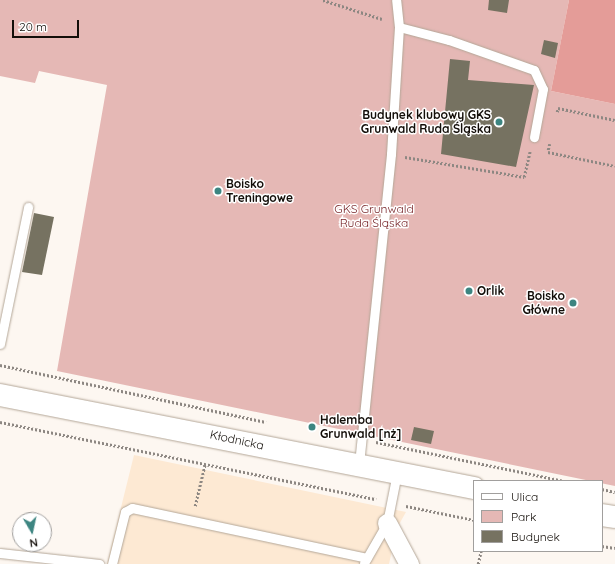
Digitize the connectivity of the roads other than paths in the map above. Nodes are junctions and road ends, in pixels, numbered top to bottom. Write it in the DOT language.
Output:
graph roads {
  1 [pos="396,0"];
  2 [pos="399,27"];
  3 [pos="534,137"];
  4 [pos="28,207"];
  5 [pos="0,344"];
  6 [pos="0,395"];
  7 [pos="359,464"];
  8 [pos="398,472"];
  9 [pos="473,488"];
  10 [pos="603,515"];
  11 [pos="615,517"];
  12 [pos="387,522"];
  13 [pos="0,553"];
  14 [pos="365,561"];
  15 [pos="99,564"];
  16 [pos="112,564"];
  17 [pos="409,564"];
  1 -- 2 [label="lane"];
  2 -- 3 [label="lane"];
  2 -- 7 [label="lane"];
  4 -- 5 [label="lane"];
  6 -- 7 [label="street, Kłodnicka"];
  7 -- 8 [label="street, Kłodnicka"];
  8 -- 9 [label="street, Kłodnicka"];
  8 -- 12 [label="lane"];
  10 -- 11 [label="street"];
  12 -- 14 [label="lane"];
  12 -- 17 [label="street"];
  13 -- 15 [label="lane"];
  14 -- 16 [label="lane"];
}
